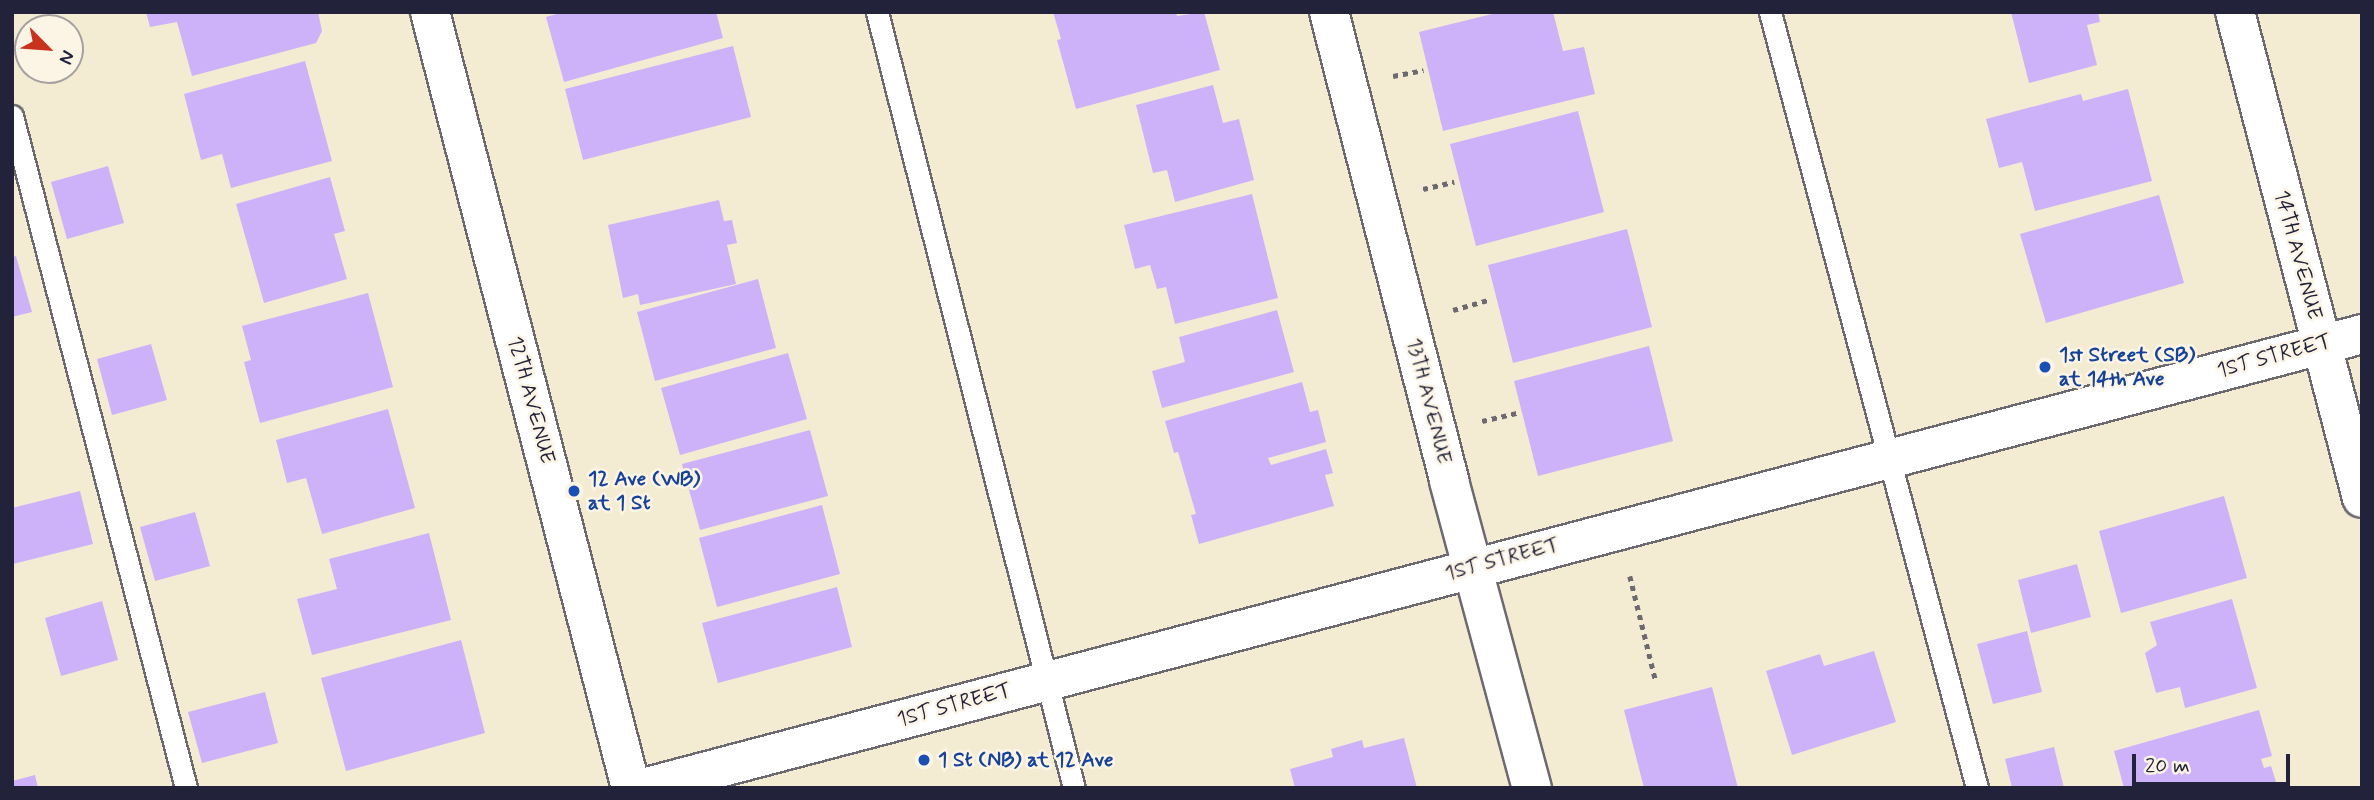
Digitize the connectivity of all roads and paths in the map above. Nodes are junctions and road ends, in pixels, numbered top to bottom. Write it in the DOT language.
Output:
graph roads {
  1 [pos="430,12"];
  2 [pos="877,12"];
  3 [pos="1329,12"];
  4 [pos="1770,12"];
  5 [pos="2235,12"];
  6 [pos="1423,70"];
  7 [pos="1389,77"];
  8 [pos="12,116"];
  9 [pos="1454,182"];
  10 [pos="1415,190"];
  11 [pos="1488,300"];
  12 [pos="1449,312"];
  13 [pos="2362,334"];
  14 [pos="2322,344"];
  15 [pos="1517,413"];
  16 [pos="1474,422"];
  17 [pos="1889,457"];
  18 [pos="2362,498"];
  19 [pos="1473,568"];
  20 [pos="1629,572"];
  21 [pos="1048,680"];
  22 [pos="1656,682"];
  23 [pos="186,788"];
  24 [pos="631,788"];
  25 [pos="643,788"];
  26 [pos="1074,788"];
  27 [pos="1532,788"];
  28 [pos="1977,788"];
  1 -- 24 [label="street, 12TH AVENUE"];
  2 -- 21 [label="lane"];
  3 -- 19 [label="street, 13TH AVENUE"];
  4 -- 17 [label="lane"];
  5 -- 14 [label="street, 14TH AVENUE"];
  6 -- 7 [label="path"];
  8 -- 23 [label="lane"];
  9 -- 10 [label="path"];
  11 -- 12 [label="path"];
  13 -- 14 [label="street, 1ST STREET"];
  14 -- 17 [label="street, 1ST STREET"];
  14 -- 18 [label="street, 14TH AVENUE"];
  15 -- 16 [label="path"];
  17 -- 19 [label="street, 1ST STREET"];
  17 -- 28 [label="lane"];
  19 -- 21 [label="street, 1ST STREET"];
  19 -- 27 [label="street, 13TH AVENUE"];
  20 -- 22 [label="path"];
  21 -- 25 [label="street, 1ST STREET"];
  21 -- 26 [label="lane"];
}
